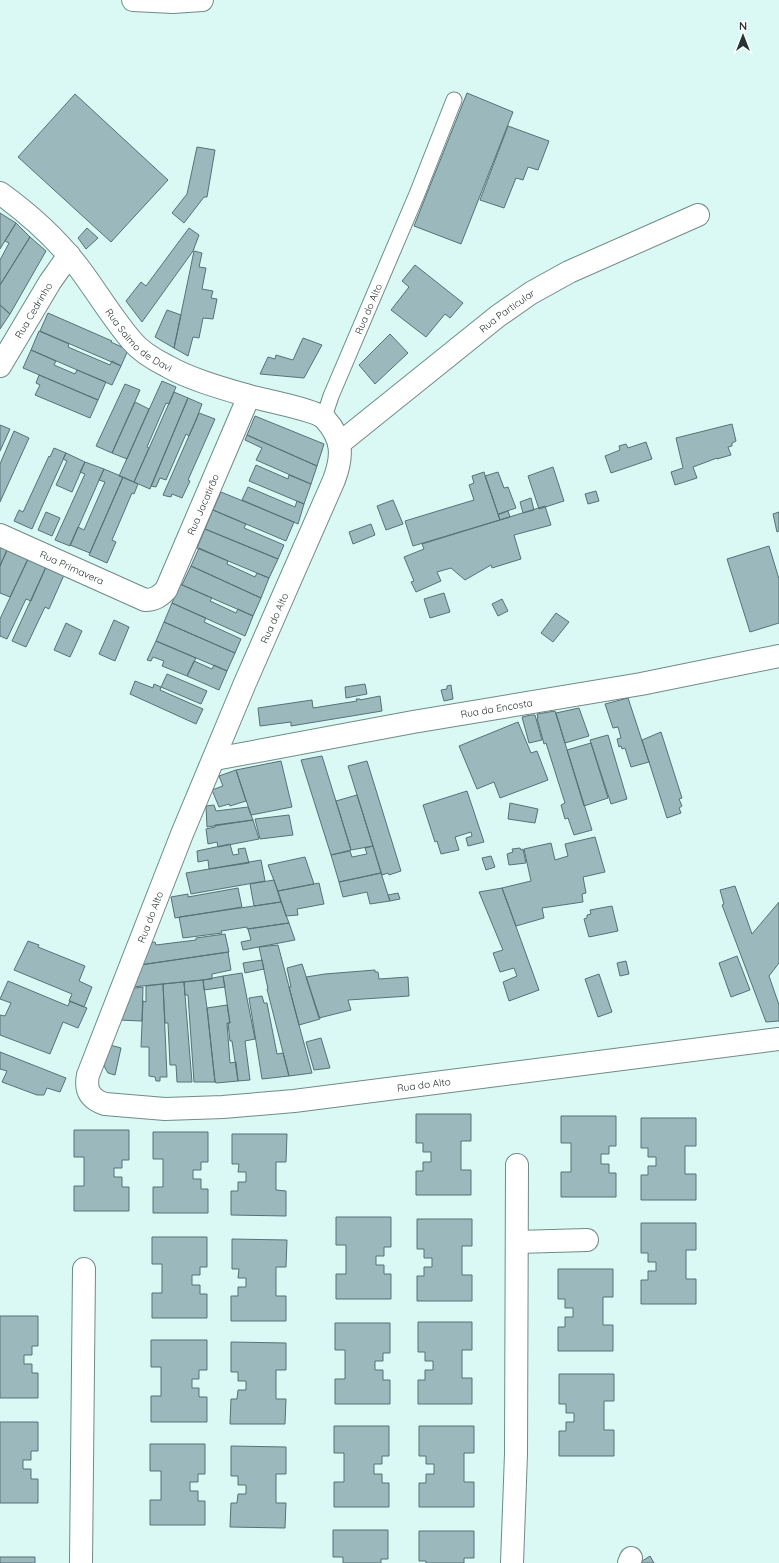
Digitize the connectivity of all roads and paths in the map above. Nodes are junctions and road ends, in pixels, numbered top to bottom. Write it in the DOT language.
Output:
graph roads {
  1 [pos="133,0"];
  2 [pos="202,0"];
  3 [pos="454,100"];
  4 [pos="0,193"];
  5 [pos="698,215"];
  6 [pos="69,255"];
  7 [pos="0,366"];
  8 [pos="249,396"];
  9 [pos="324,417"];
  10 [pos="340,443"];
  11 [pos="0,535"];
  12 [pos="145,600"];
  13 [pos="779,656"];
  14 [pos="214,759"];
  15 [pos="779,1039"];
  16 [pos="517,1165"];
  17 [pos="587,1240"];
  18 [pos="517,1242"];
  19 [pos="84,1270"];
  20 [pos="81,1563"];
  21 [pos="512,1563"];
  1 -- 2 [label="street"];
  3 -- 9 [label="lane, Rua do Alto"];
  4 -- 6 [label="street, Rua Salmo de Davi"];
  5 -- 10 [label="street, Rua Particular"];
  6 -- 7 [label="street, Rua Cedrinho"];
  6 -- 8 [label="street, Rua Salmo de Davi"];
  8 -- 9 [label="street, Rua Salmo de Davi"];
  8 -- 12 [label="street, Rua Jacatirão"];
  9 -- 10 [label="street"];
  10 -- 14 [label="street, Rua do Alto"];
  11 -- 12 [label="street, Rua Primavera"];
  13 -- 14 [label="street, Rua da Encosta"];
  14 -- 15 [label="street, Rua do Alto"];
  16 -- 18 [label="street"];
  17 -- 18 [label="street"];
  18 -- 21 [label="street"];
  19 -- 20 [label="street"];
}
